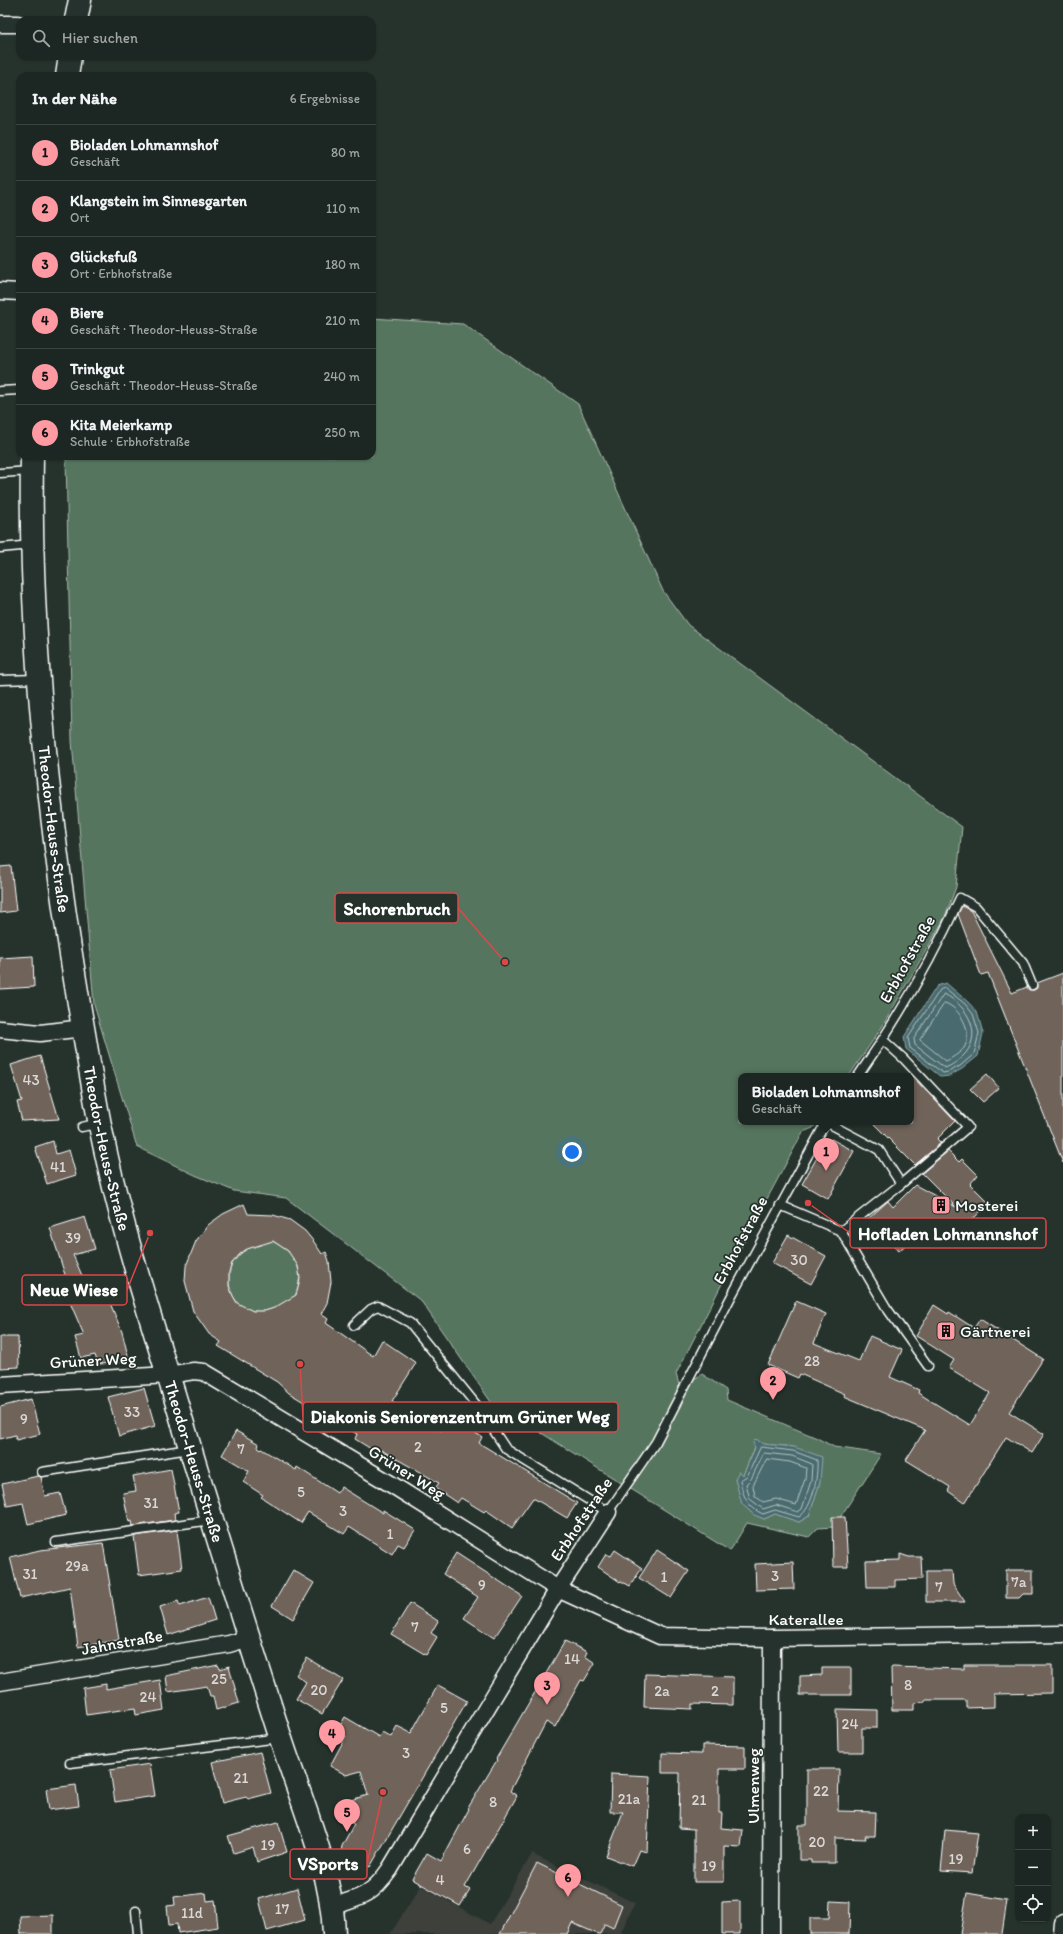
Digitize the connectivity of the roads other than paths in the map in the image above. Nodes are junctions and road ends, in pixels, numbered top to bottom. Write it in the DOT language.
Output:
graph roads {
  1 [pos="80,0"];
  2 [pos="77,16"];
  3 [pos="0,24"];
  4 [pos="16,24"];
  5 [pos="69,60"];
  6 [pos="68,72"];
  7 [pos="0,291"];
  8 [pos="16,292"];
  9 [pos="0,390"];
  10 [pos="16,390"];
  11 [pos="32,464"];
  12 [pos="0,473"];
  13 [pos="32,545"];
  14 [pos="0,548"];
  15 [pos="39,678"];
  16 [pos="0,680"];
  17 [pos="1032,985"];
  18 [pos="84,1028"];
  19 [pos="0,1029"];
  20 [pos="883,1040"];
  21 [pos="860,1073"];
  22 [pos="824,1125"];
  23 [pos="832,1125"];
  24 [pos="901,1184"];
  25 [pos="780,1205"];
  26 [pos="841,1231"];
  27 [pos="354,1325"];
  28 [pos="928,1366"];
  29 [pos="168,1375"];
  30 [pos="0,1385"];
  31 [pos="190,1448"];
  32 [pos="42,1472"];
  33 [pos="608,1512"];
  34 [pos="212,1520"];
  35 [pos="56,1542"];
  36 [pos="558,1589"];
  37 [pos="1063,1634"];
  38 [pos="249,1638"];
  39 [pos="772,1638"];
  40 [pos="0,1682"];
  41 [pos="281,1738"];
  42 [pos="70,1763"];
  43 [pos="333,1906"];
  44 [pos="136,1911"];
  45 [pos="1063,1923"];
  46 [pos="138,1934"];
  47 [pos="334,1934"];
  48 [pos="771,1934"];
  49 [pos="1062,1934"];
  1 -- 2 [label="main road"];
  3 -- 4 [label="street"];
  5 -- 6 [label="main road"];
  7 -- 8 [label="street"];
  9 -- 10 [label="lane"];
  11 -- 12 [label="lane"];
  11 -- 13 [label="main road, Theodor-Heuss-Straße"];
  13 -- 14 [label="lane"];
  13 -- 15 [label="main road, Theodor-Heuss-Straße"];
  15 -- 16 [label="lane"];
  15 -- 18 [label="main road, Theodor-Heuss-Straße"];
  17 -- 20 [label="lane, Erbhofstraße"];
  18 -- 19 [label="street"];
  18 -- 29 [label="main road, Theodor-Heuss-Straße"];
  20 -- 21 [label="lane, Erbhofstraße"];
  20 -- 24 [label="lane"];
  22 -- 25 [label="lane, Erbhofstraße"];
  23 -- 24 [label="lane"];
  24 -- 26 [label="lane"];
  25 -- 26 [label="lane"];
  25 -- 33 [label="lane, Erbhofstraße"];
  26 -- 28 [label="lane"];
  27 -- 33 [label="lane"];
  29 -- 30 [label="street, Grüner Weg"];
  29 -- 31 [label="main road, Theodor-Heuss-Straße"];
  29 -- 36 [label="street, Grüner Weg"];
  31 -- 32 [label="lane"];
  31 -- 34 [label="main road, Theodor-Heuss-Straße"];
  33 -- 36 [label="street, Erbhofstraße"];
  34 -- 35 [label="lane"];
  34 -- 38 [label="main road, Theodor-Heuss-Straße"];
  36 -- 39 [label="street, Katerallee"];
  36 -- 43 [label="street, Erbhofstraße"];
  37 -- 39 [label="street, Katerallee"];
  38 -- 40 [label="street, Jahnstraße"];
  38 -- 41 [label="main road, Theodor-Heuss-Straße"];
  39 -- 48 [label="street, Ulmenweg"];
  41 -- 42 [label="lane"];
  41 -- 43 [label="main road, Theodor-Heuss-Straße"];
  43 -- 47 [label="main road, Theodor-Heuss-Straße"];
  44 -- 46 [label="lane"];
  45 -- 49 [label="street"];
}
